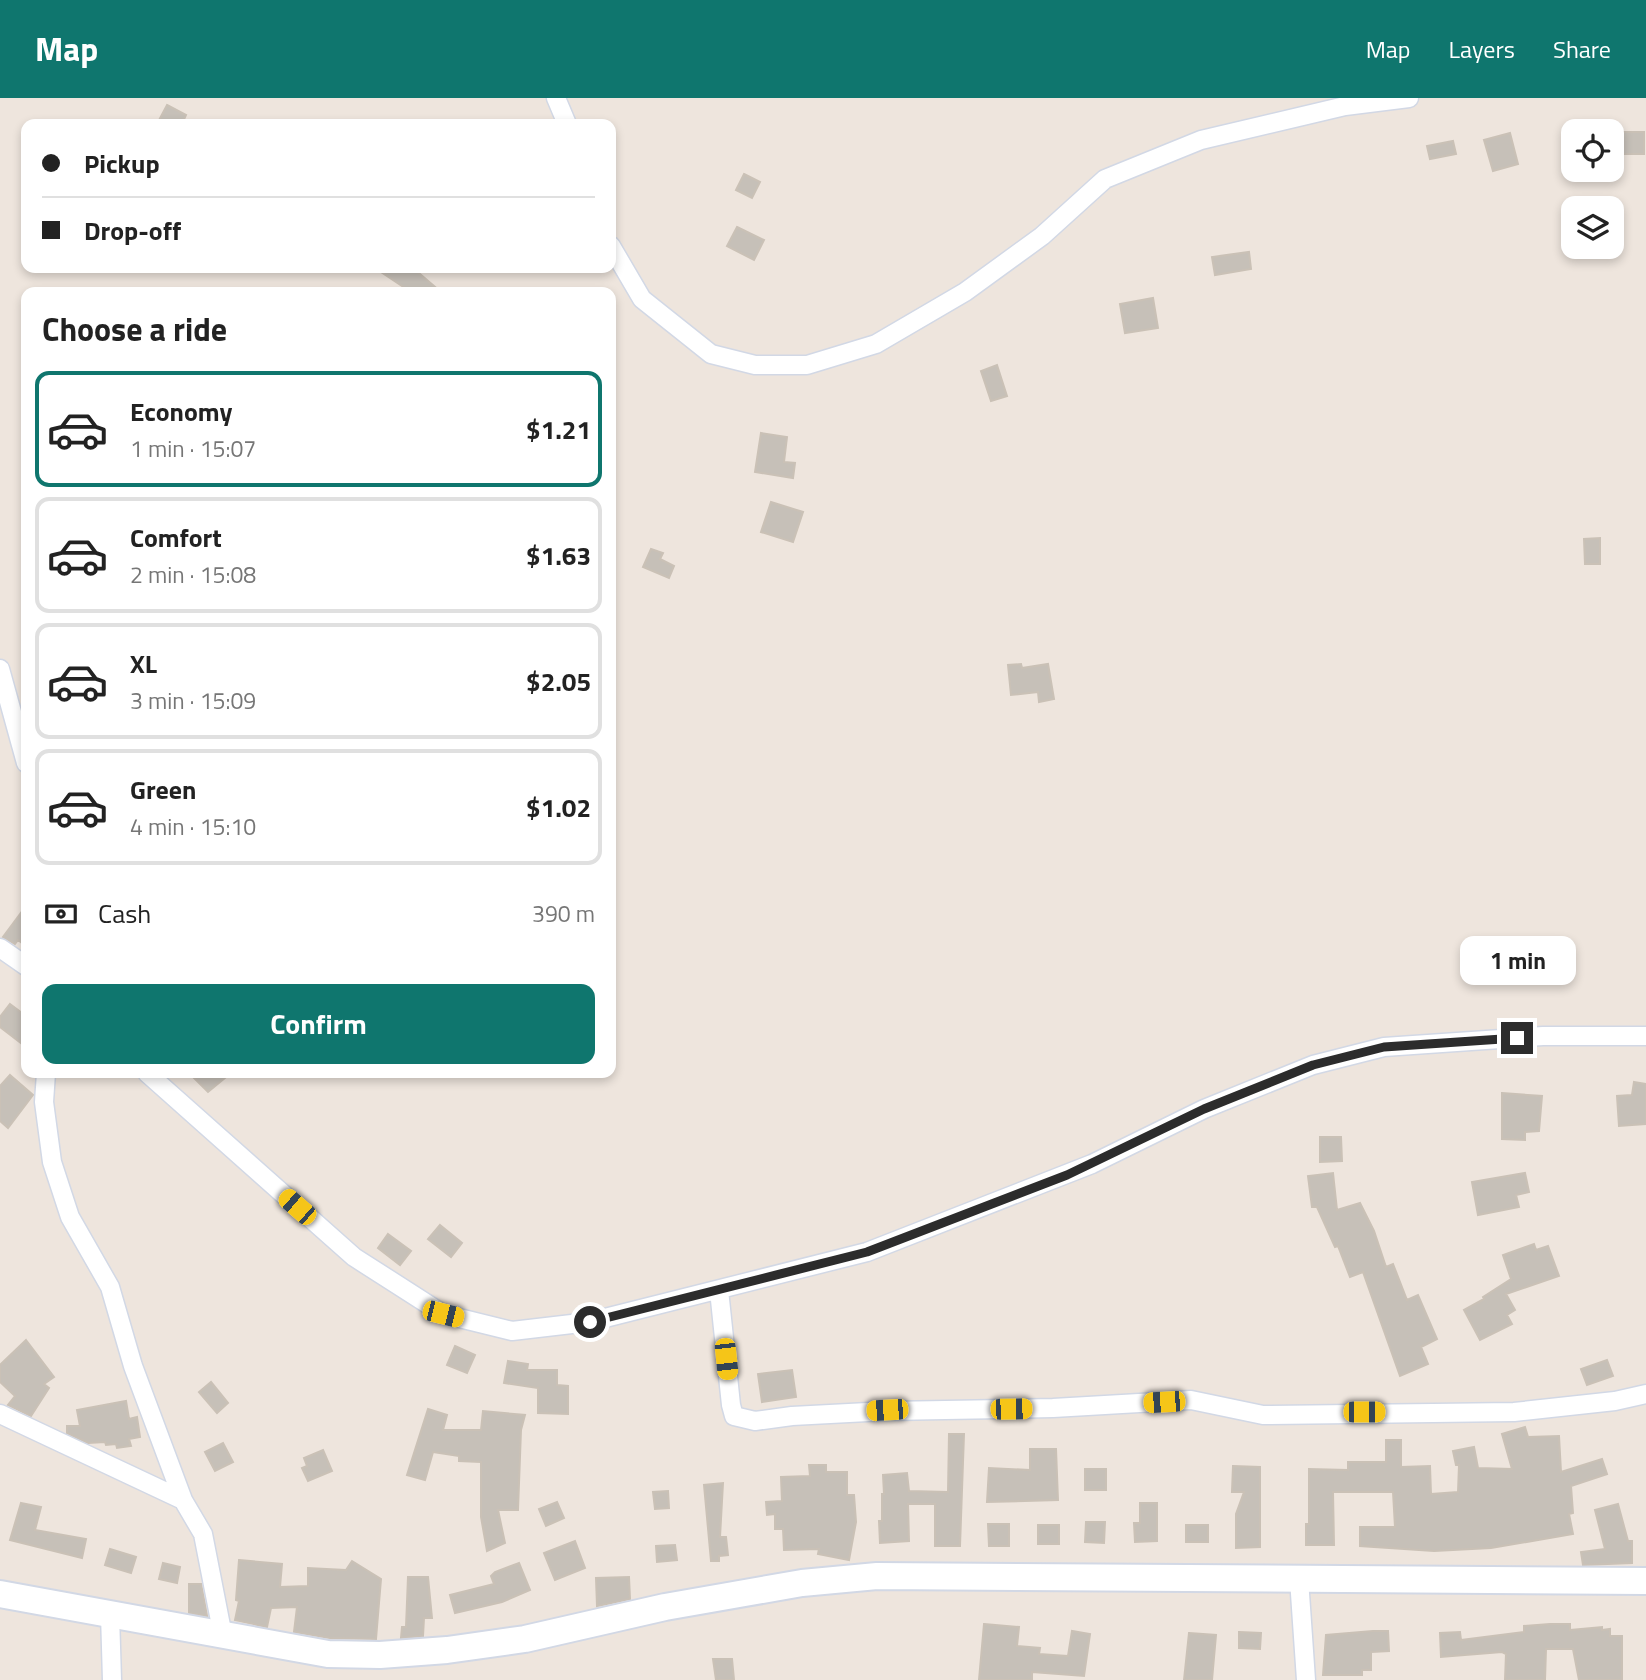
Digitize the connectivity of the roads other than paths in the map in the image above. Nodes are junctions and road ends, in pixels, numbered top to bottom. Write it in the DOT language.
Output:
graph roads {
  1 [pos="556,98"];
  2 [pos="1409,98"];
  3 [pos="565,119"];
  4 [pos="616,255"];
  5 [pos="0,669"];
  6 [pos="21,745"];
  7 [pos="0,948"];
  8 [pos="21,963"];
  9 [pos="1646,1036"];
  10 [pos="46,1078"];
  11 [pos="153,1078"];
  12 [pos="719,1290"];
  13 [pos="1646,1394"];
  14 [pos="0,1415"];
  15 [pos="183,1500"];
  16 [pos="1299,1579"];
  17 [pos="1646,1581"];
  18 [pos="0,1594"];
  19 [pos="110,1614"];
  20 [pos="223,1636"];
  21 [pos="111,1680"];
  22 [pos="1306,1680"];
  1 -- 3 [label="street"];
  2 -- 4 [label="street"];
  5 -- 6 [label="street"];
  7 -- 8 [label="street"];
  9 -- 12 [label="street"];
  10 -- 15 [label="street"];
  11 -- 12 [label="street"];
  12 -- 13 [label="street"];
  14 -- 15 [label="street"];
  15 -- 20 [label="street"];
  16 -- 17 [label="main road"];
  16 -- 20 [label="main road"];
  16 -- 22 [label="street"];
  18 -- 19 [label="main road"];
  19 -- 20 [label="main road"];
  19 -- 21 [label="street"];
}
